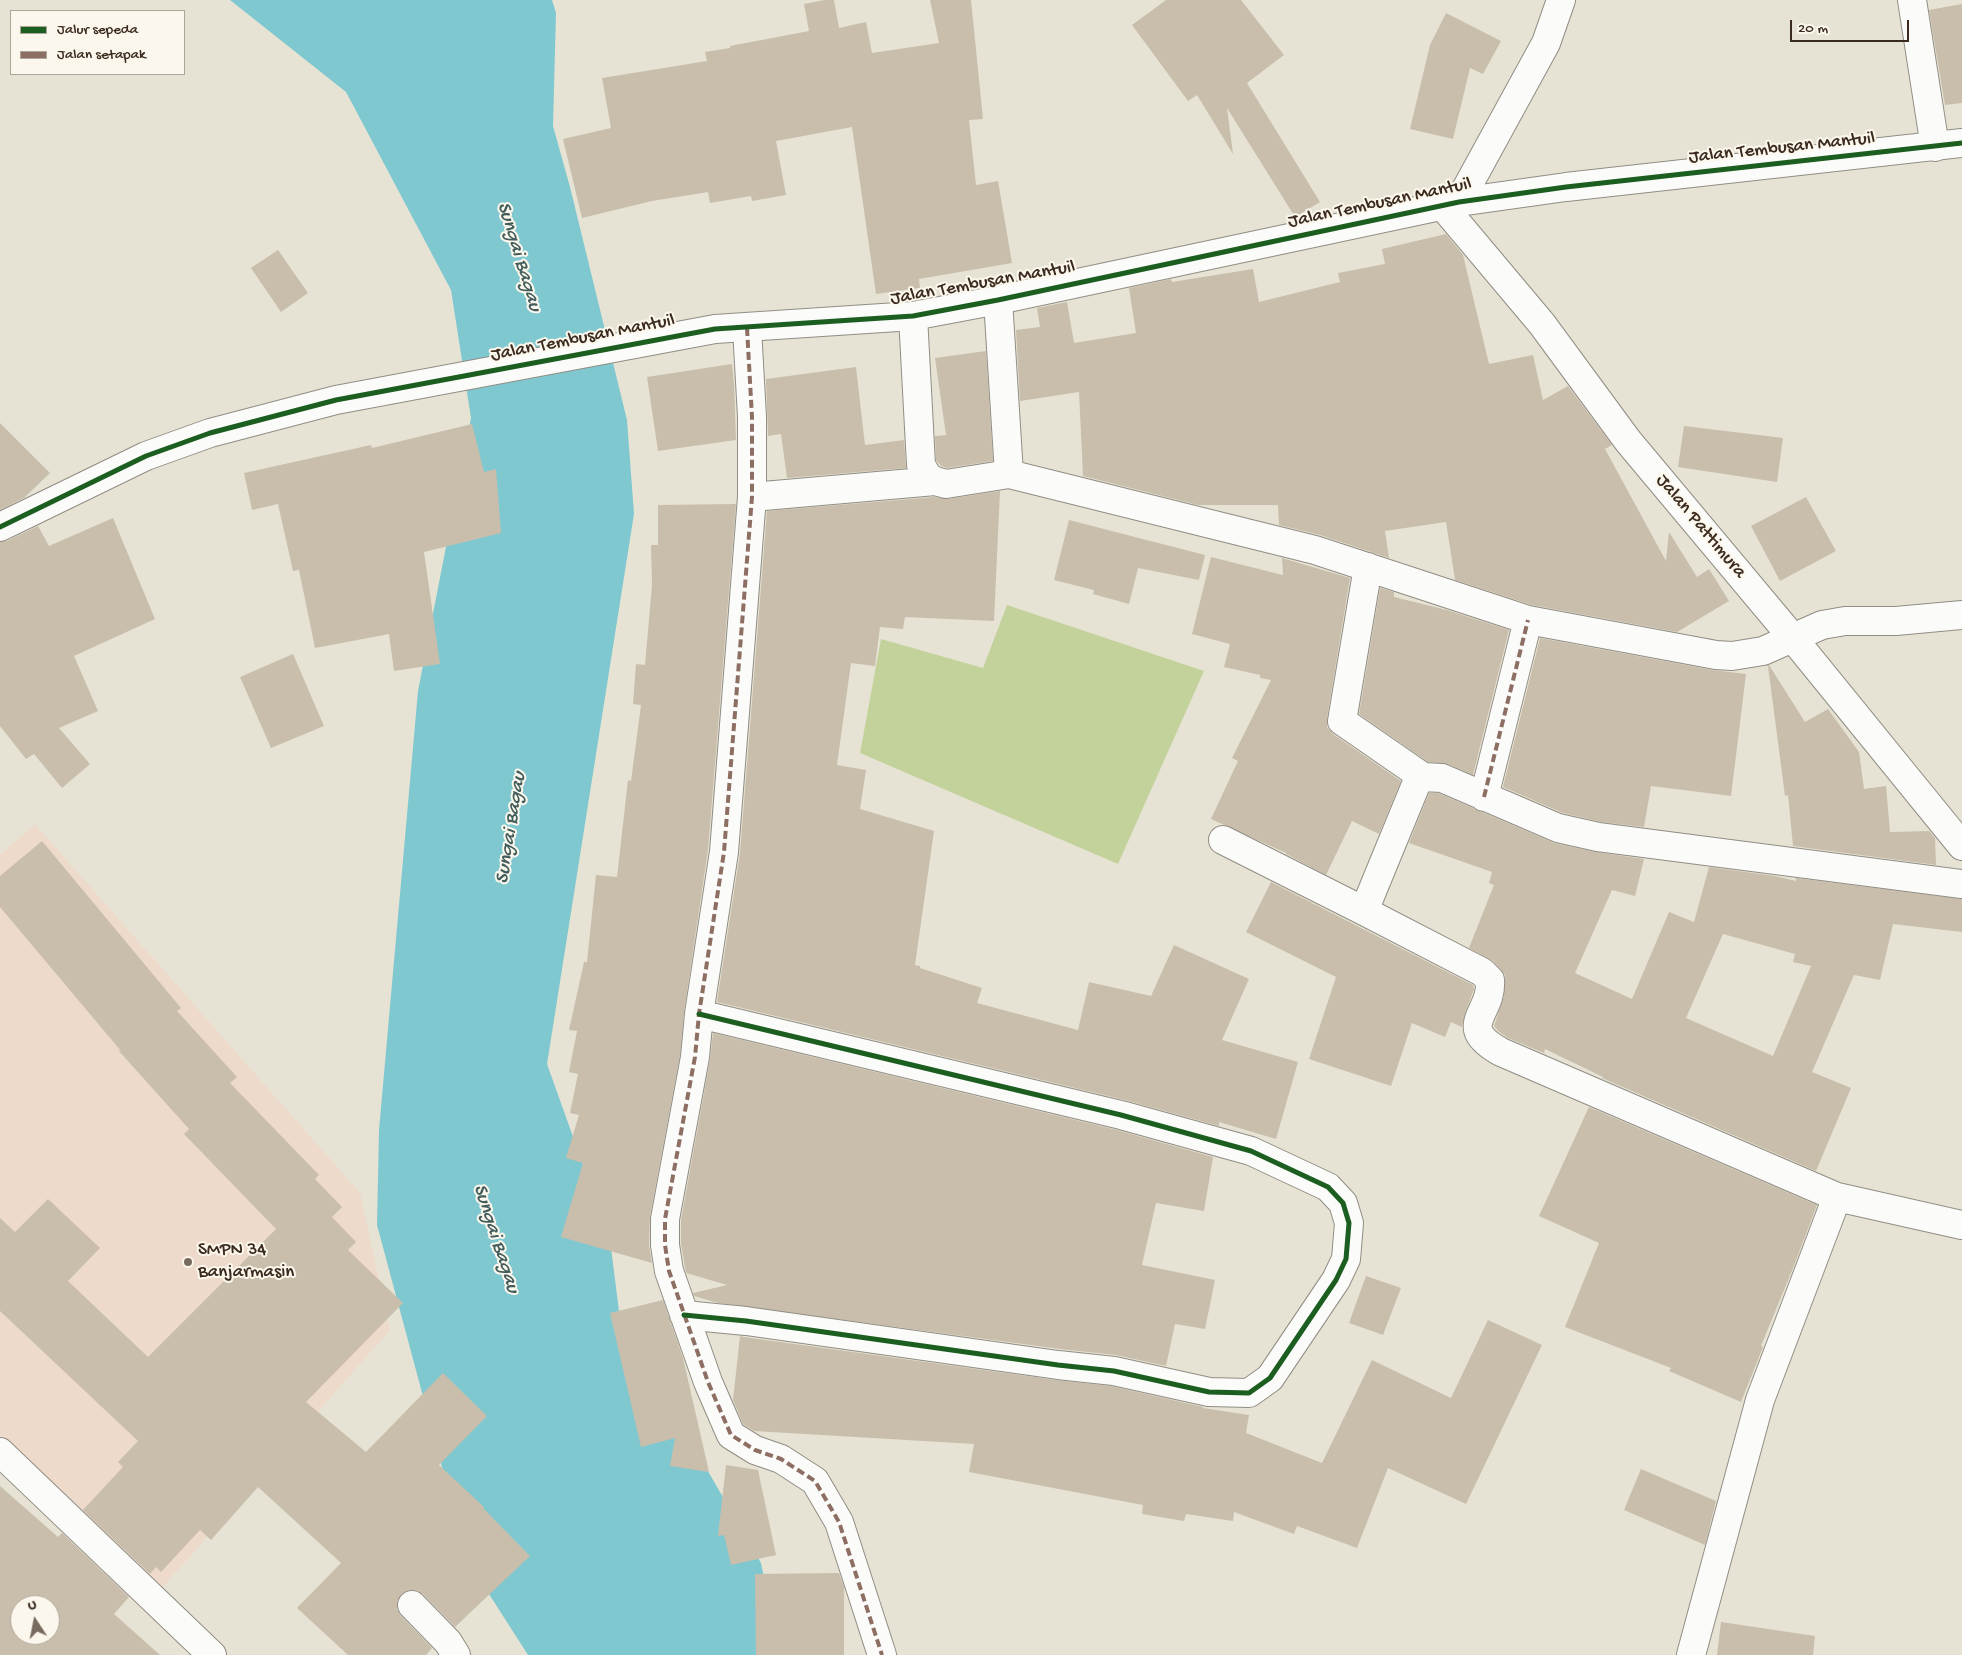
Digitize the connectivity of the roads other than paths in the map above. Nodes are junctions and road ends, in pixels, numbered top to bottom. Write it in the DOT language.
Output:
graph roads {
  1 [pos="1561,0"];
  2 [pos="1912,0"];
  3 [pos="1962,143"];
  4 [pos="1935,147"];
  5 [pos="1450,204"];
  6 [pos="998,300"];
  7 [pos="913,316"];
  8 [pos="747,328"];
  9 [pos="1009,474"];
  10 [pos="934,482"];
  11 [pos="752,498"];
  12 [pos="0,527"];
  13 [pos="1368,567"];
  14 [pos="1962,615"];
  15 [pos="1528,620"];
  16 [pos="1792,636"];
  17 [pos="1423,777"];
  18 [pos="1484,797"];
  19 [pos="1223,840"];
  20 [pos="1962,846"];
  21 [pos="1962,884"];
  22 [pos="1364,910"];
  23 [pos="699,1014"];
  24 [pos="1837,1197"];
  25 [pos="1962,1225"];
  26 [pos="684,1315"];
  27 [pos="0,1452"];
  28 [pos="412,1605"];
  29 [pos="212,1655"];
  30 [pos="456,1655"];
  31 [pos="882,1655"];
  32 [pos="1691,1655"];
  1 -- 5 [label="street"];
  2 -- 4 [label="street"];
  3 -- 4 [label="street, Jalan Tembusan Mantuil"];
  4 -- 5 [label="street, Jalan Tembusan Mantuil"];
  5 -- 6 [label="street, Jalan Tembusan Mantuil"];
  5 -- 16 [label="street, Jalan Pattimura"];
  6 -- 7 [label="street, Jalan Tembusan Mantuil"];
  6 -- 9 [label="street"];
  7 -- 8 [label="street, Jalan Tembusan Mantuil"];
  7 -- 10 [label="street"];
  8 -- 11 [label="street"];
  8 -- 12 [label="street, Jalan Tembusan Mantuil"];
  9 -- 10 [label="street"];
  9 -- 13 [label="street"];
  10 -- 11 [label="street"];
  11 -- 23 [label="street"];
  13 -- 15 [label="street"];
  13 -- 17 [label="street"];
  14 -- 16 [label="street"];
  15 -- 16 [label="street"];
  15 -- 18 [label="street"];
  16 -- 20 [label="street, Jalan Pattimura"];
  17 -- 18 [label="street"];
  17 -- 22 [label="street"];
  18 -- 21 [label="street"];
  19 -- 22 [label="street"];
  22 -- 24 [label="street"];
  23 -- 26 [label="street"];
  23 -- 26 [label="street"];
  24 -- 25 [label="street"];
  24 -- 32 [label="street"];
  26 -- 31 [label="street"];
  27 -- 29 [label="street"];
  28 -- 30 [label="street"];
}
